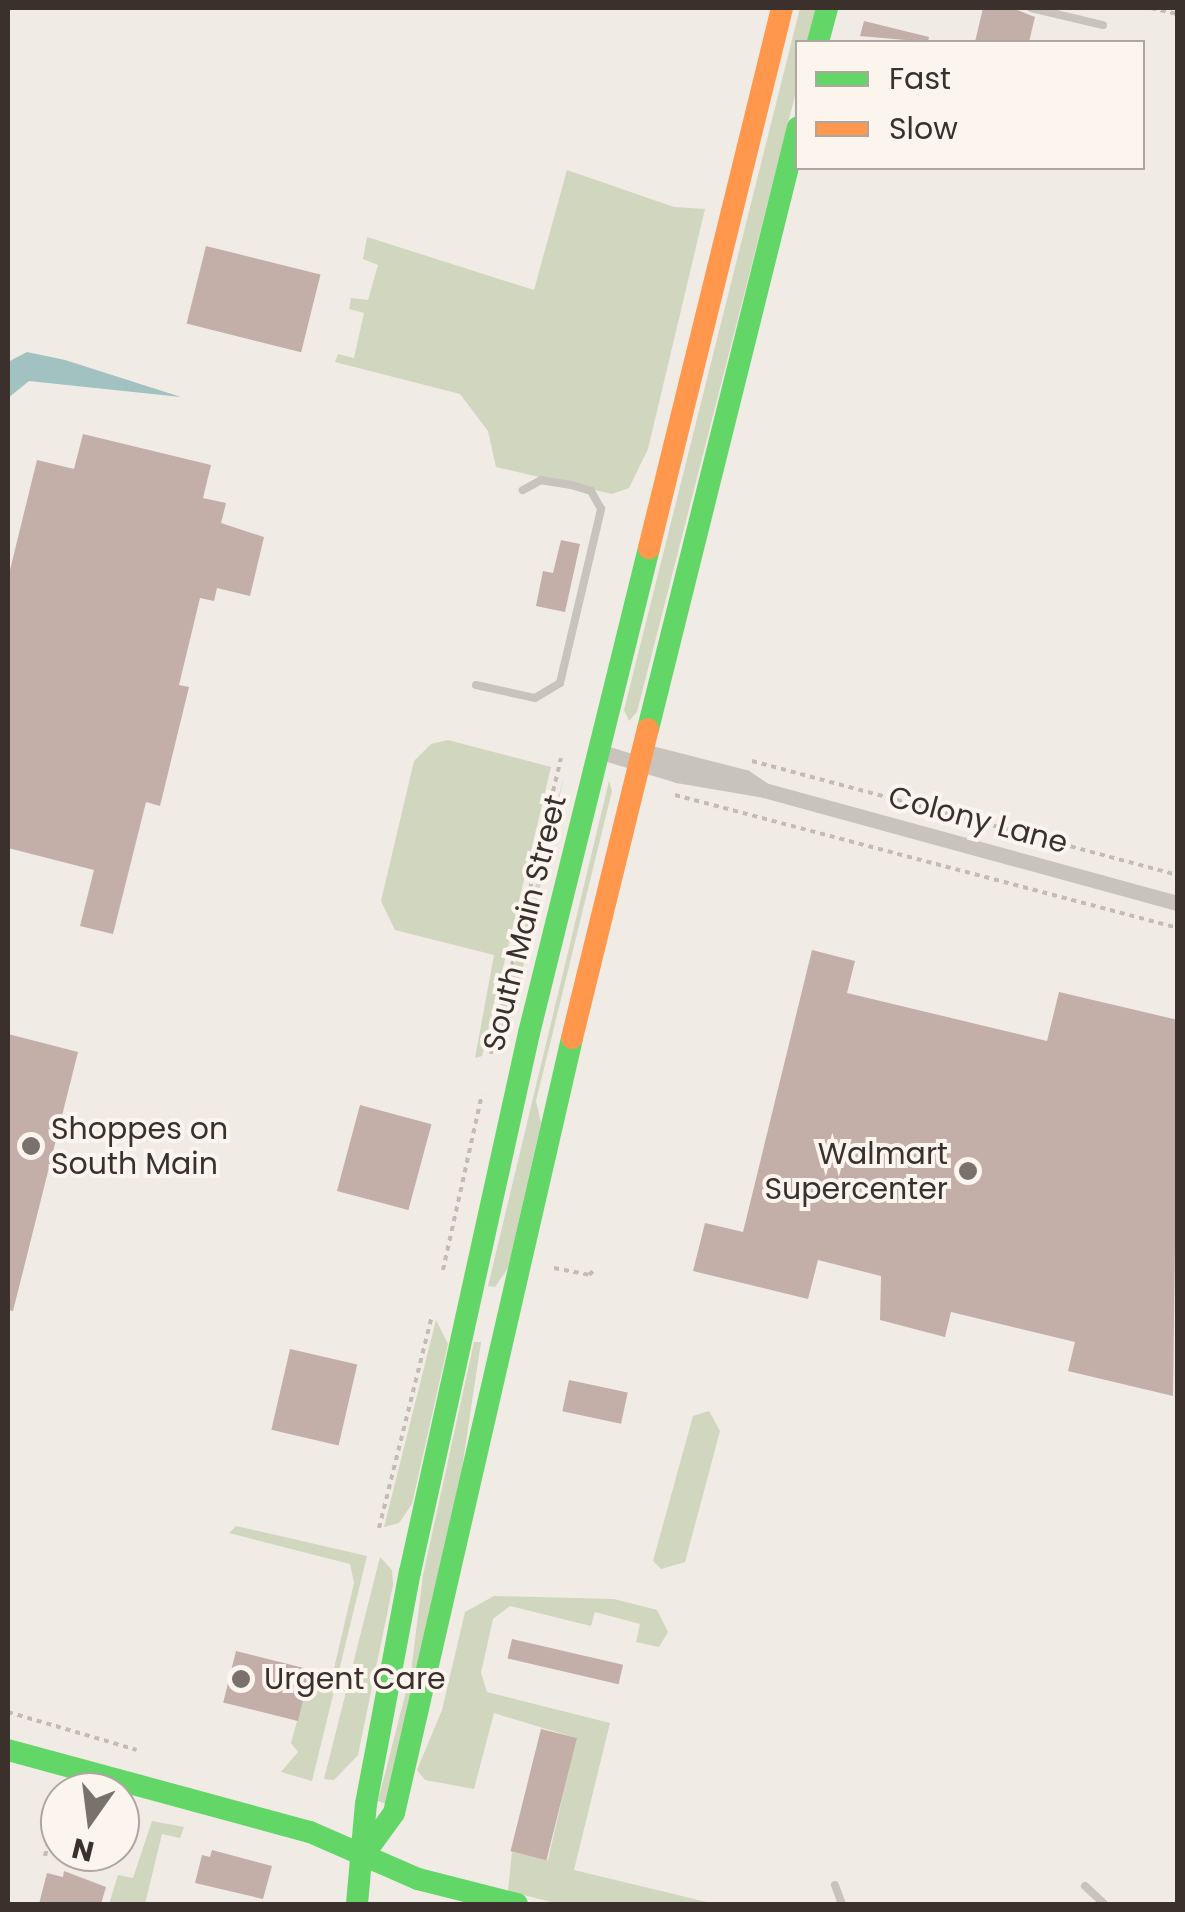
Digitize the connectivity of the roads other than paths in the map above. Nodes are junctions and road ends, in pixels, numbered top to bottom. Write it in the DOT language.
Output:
graph roads {
  1 [pos="1031,8"];
  2 [pos="781,11"];
  3 [pos="1103,25"];
  4 [pos="795,139"];
  5 [pos="523,490"];
  6 [pos="476,684"];
  7 [pos="598,752"];
  8 [pos="642,756"];
  9 [pos="1178,902"];
  10 [pos="8,1750"];
  11 [pos="365,1853"];
  12 [pos="835,1885"];
  13 [pos="1085,1886"];
  14 [pos="358,1904"];
  15 [pos="517,1904"];
  16 [pos="842,1904"];
  17 [pos="1104,1904"];
  1 -- 3 [label="lane"];
  2 -- 7 [label="main road, South Main Street"];
  4 -- 8 [label="main road, South Main Street"];
  5 -- 6 [label="lane"];
  7 -- 8 [label="street, Colony Lane"];
  7 -- 11 [label="main road, South Main Street"];
  8 -- 9 [label="street, Colony Lane"];
  8 -- 11 [label="main road, South Main Street"];
  10 -- 11 [label="main road"];
  11 -- 14 [label="main road, South Main Street"];
  11 -- 15 [label="main road"];
  12 -- 16 [label="lane"];
  13 -- 17 [label="lane"];
}
